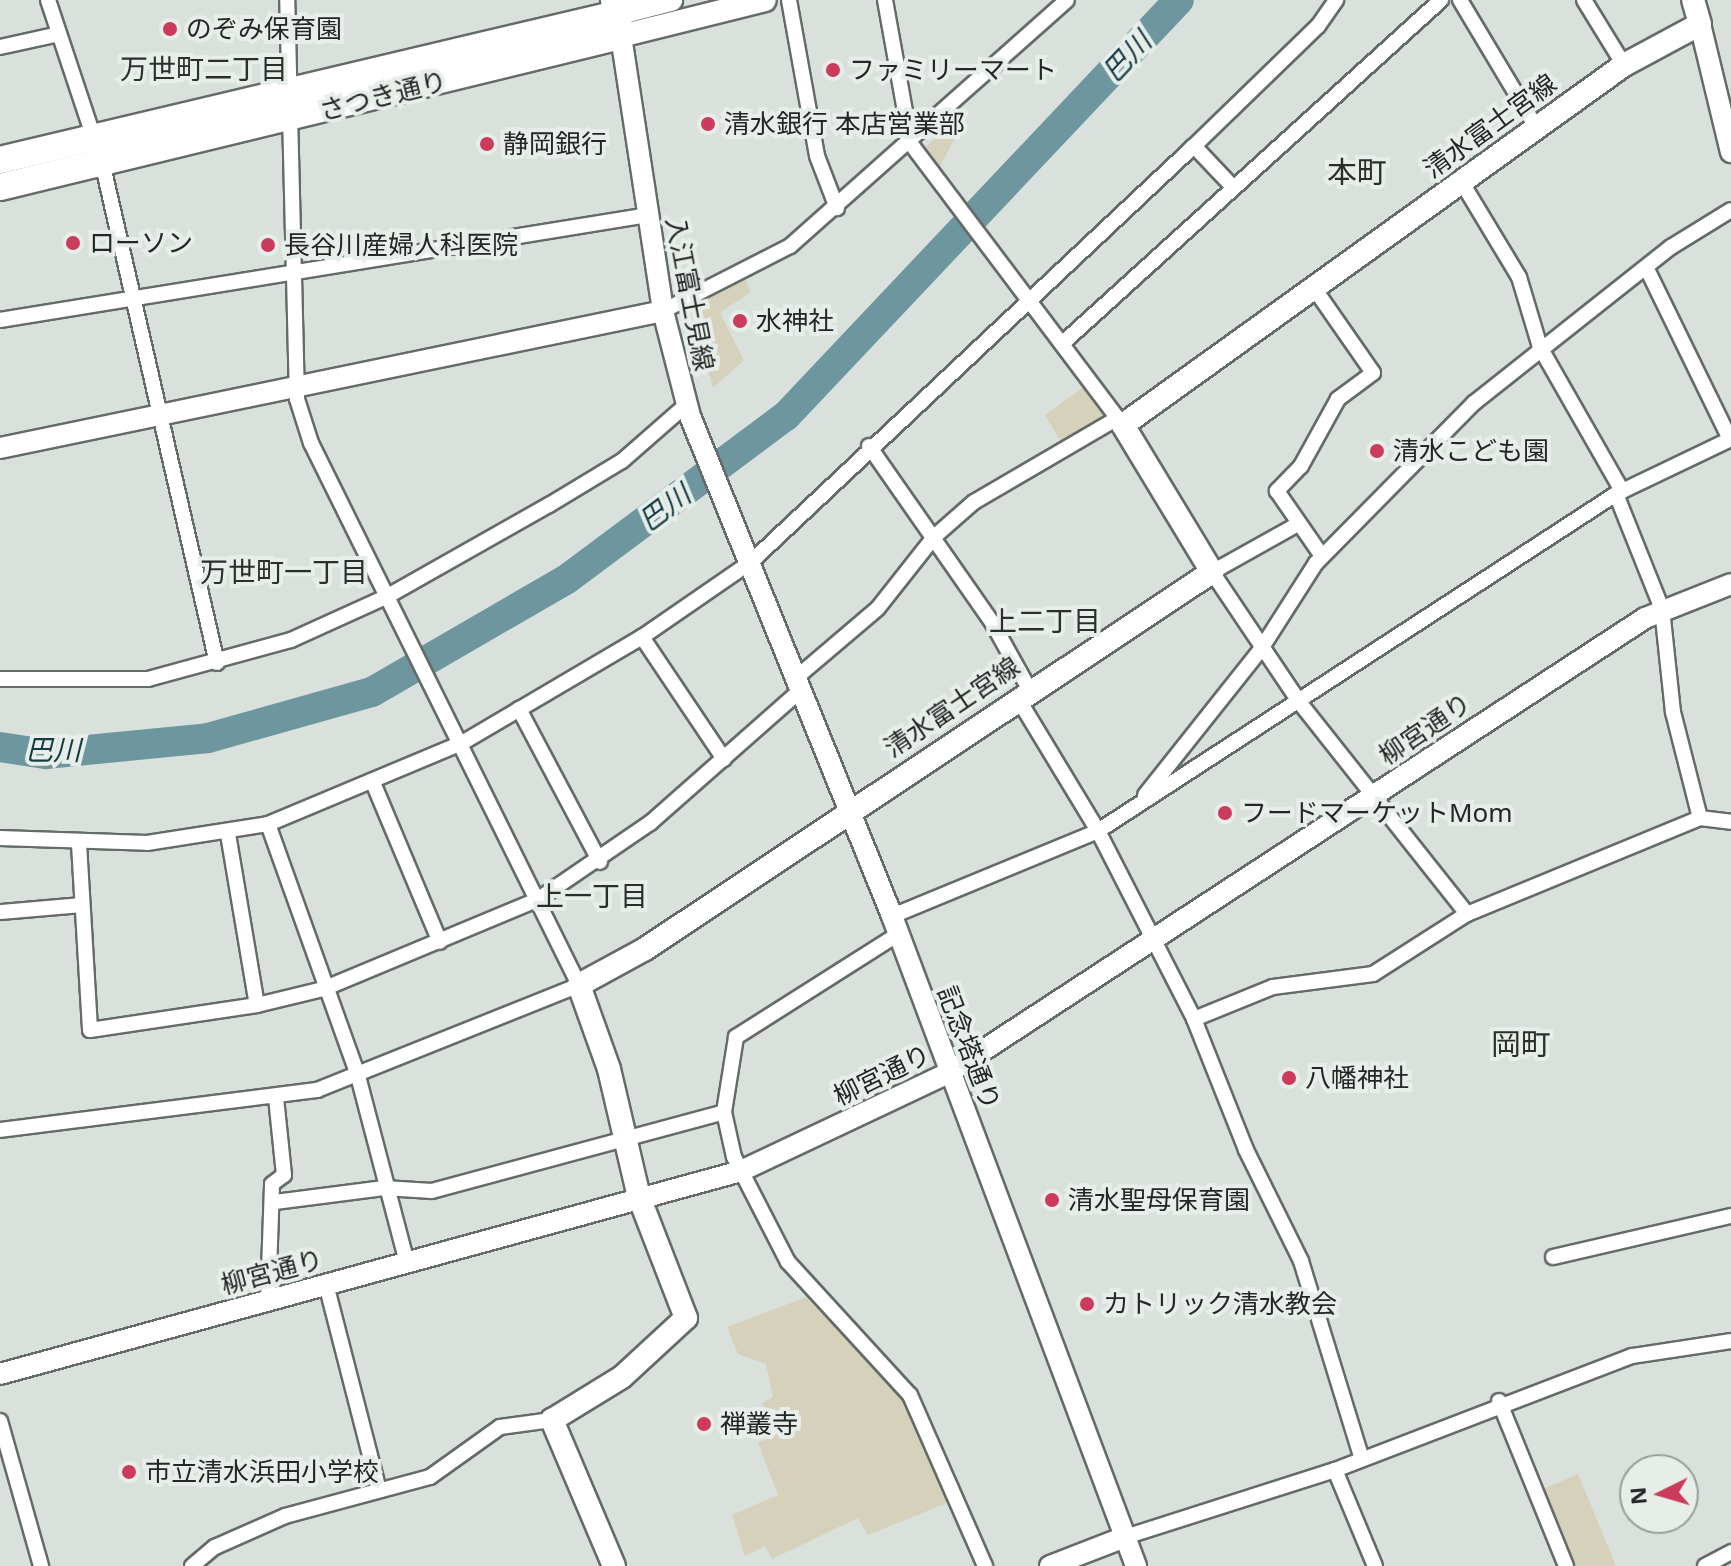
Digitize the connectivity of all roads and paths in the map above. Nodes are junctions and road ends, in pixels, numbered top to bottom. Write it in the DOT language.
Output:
graph roads {
  1 [pos="48,0"];
  2 [pos="287,0"];
  3 [pos="671,0"];
  4 [pos="765,0"];
  5 [pos="789,0"];
  6 [pos="885,0"];
  7 [pos="1067,0"];
  8 [pos="1336,0"];
  9 [pos="1441,0"];
  10 [pos="1460,0"];
  11 [pos="1584,0"];
  12 [pos="1693,0"];
  13 [pos="617,17"];
  14 [pos="1700,24"];
  15 [pos="59,34"];
  16 [pos="0,47"];
  17 [pos="1624,65"];
  18 [pos="289,89"];
  19 [pos="290,119"];
  20 [pos="1536,127"];
  21 [pos="93,137"];
  22 [pos="911,144"];
  23 [pos="1194,146"];
  24 [pos="1731,152"];
  25 [pos="0,160"];
  26 [pos="102,162"];
  27 [pos="1461,181"];
  28 [pos="1232,186"];
  29 [pos="0,187"];
  30 [pos="837,208"];
  31 [pos="1731,210"];
  32 [pos="648,215"];
  33 [pos="289,268"];
  34 [pos="1647,269"];
  35 [pos="1314,288"];
  36 [pos="132,296"];
  37 [pos="1028,296"];
  38 [pos="663,311"];
  39 [pos="0,320"];
  40 [pos="1064,342"];
  41 [pos="1540,347"];
  42 [pos="294,384"];
  43 [pos="688,410"];
  44 [pos="156,411"];
  45 [pos="1120,422"];
  46 [pos="1730,439"];
  47 [pos="869,446"];
  48 [pos="0,448"];
  49 [pos="1619,492"];
  50 [pos="1298,524"];
  51 [pos="934,537"];
  52 [pos="751,556"];
  53 [pos="1322,556"];
  54 [pos="1212,572"];
  55 [pos="1731,584"];
  56 [pos="391,600"];
  57 [pos="1662,609"];
  58 [pos="642,637"];
  59 [pos="1261,649"];
  60 [pos="217,663"];
  61 [pos="0,679"];
  62 [pos="800,683"];
  63 [pos="1023,693"];
  64 [pos="1300,703"];
  65 [pos="519,709"];
  66 [pos="460,739"];
  67 [pos="724,759"];
  68 [pos="374,785"];
  69 [pos="1372,796"];
  70 [pos="1137,805"];
  71 [pos="849,809"];
  72 [pos="1700,818"];
  73 [pos="1731,822"];
  74 [pos="268,824"];
  75 [pos="1098,831"];
  76 [pos="228,834"];
  77 [pos="0,838"];
  78 [pos="79,844"];
  79 [pos="600,862"];
  80 [pos="537,900"];
  81 [pos="81,905"];
  82 [pos="0,912"];
  83 [pos="1467,914"];
  84 [pos="895,925"];
  85 [pos="1153,936"];
  86 [pos="440,942"];
  87 [pos="579,985"];
  88 [pos="323,989"];
  89 [pos="257,1005"];
  90 [pos="1194,1019"];
  91 [pos="950,1072"];
  92 [pos="358,1076"];
  93 [pos="276,1097"];
  94 [pos="724,1112"];
  95 [pos="0,1130"];
  96 [pos="626,1140"];
  97 [pos="741,1171"];
  98 [pos="384,1188"];
  99 [pos="639,1197"];
  100 [pos="275,1202"];
  101 [pos="1731,1216"];
  102 [pos="1553,1257"];
  103 [pos="407,1263"];
  104 [pos="326,1284"];
  105 [pos="268,1300"];
  106 [pos="1731,1341"];
  107 [pos="0,1374"];
  108 [pos="1499,1401"];
  109 [pos="552,1420"];
  110 [pos="0,1421"];
  111 [pos="1362,1459"];
  112 [pos="1335,1470"];
  113 [pos="379,1490"];
  114 [pos="1125,1537"];
  115 [pos="1731,1552"];
  116 [pos="41,1566"];
  117 [pos="192,1566"];
  118 [pos="614,1566"];
  119 [pos="985,1566"];
  120 [pos="1050,1566"];
  121 [pos="1136,1566"];
  122 [pos="1375,1566"];
  123 [pos="1566,1566"];
  124 [pos="1705,1566"];
  1 -- 15 [label="street"];
  2 -- 18 [label="street"];
  3 -- 13 [label="main road, さつき通り"];
  4 -- 13 [label="main road, さつき通り"];
  5 -- 30 [label="street"];
  6 -- 22 [label="street"];
  7 -- 22 [label="street"];
  8 -- 23 [label="street"];
  9 -- 28 [label="street"];
  10 -- 20 [label="street"];
  11 -- 17 [label="street"];
  12 -- 14 [label="main road"];
  13 -- 18 [label="highway, さつき通り"];
  13 -- 19 [label="highway, さつき通り"];
  13 -- 32 [label="street, 入江富士見線"];
  14 -- 17 [label="main road, 清水富士宮線"];
  14 -- 24 [label="street"];
  15 -- 16 [label="street"];
  15 -- 21 [label="street"];
  17 -- 20 [label="main road, 清水富士宮線"];
  18 -- 19 [label="street"];
  18 -- 21 [label="highway, さつき通り"];
  19 -- 26 [label="highway, さつき通り"];
  19 -- 33 [label="street"];
  20 -- 27 [label="main road, 清水富士宮線"];
  21 -- 25 [label="highway, さつき通り"];
  21 -- 26 [label="street"];
  22 -- 30 [label="street"];
  22 -- 37 [label="street"];
  23 -- 28 [label="street"];
  23 -- 37 [label="street"];
  26 -- 29 [label="highway, さつき通り"];
  26 -- 36 [label="street"];
  27 -- 35 [label="main road, 清水富士宮線"];
  27 -- 41 [label="street"];
  28 -- 40 [label="street"];
  30 -- 38 [label="street"];
  31 -- 34 [label="street"];
  32 -- 33 [label="street"];
  32 -- 38 [label="street, 入江富士見線"];
  33 -- 36 [label="street"];
  33 -- 42 [label="street"];
  34 -- 41 [label="street"];
  34 -- 46 [label="street"];
  35 -- 45 [label="main road, 清水富士宮線"];
  35 -- 50 [label="street"];
  36 -- 39 [label="street"];
  36 -- 44 [label="street"];
  37 -- 40 [label="street"];
  37 -- 47 [label="street"];
  38 -- 42 [label="street"];
  38 -- 43 [label="street, 入江富士見線"];
  40 -- 45 [label="street"];
  41 -- 49 [label="street"];
  41 -- 53 [label="street"];
  42 -- 44 [label="street"];
  42 -- 56 [label="street"];
  43 -- 52 [label="street, 入江富士見線"];
  43 -- 56 [label="street"];
  44 -- 48 [label="street"];
  44 -- 60 [label="street"];
  45 -- 51 [label="street"];
  45 -- 54 [label="main road"];
  46 -- 49 [label="street"];
  47 -- 51 [label="street"];
  47 -- 52 [label="street"];
  49 -- 57 [label="street"];
  49 -- 64 [label="street"];
  50 -- 53 [label="street"];
  50 -- 54 [label="street"];
  51 -- 62 [label="street"];
  51 -- 63 [label="street"];
  52 -- 58 [label="street"];
  52 -- 62 [label="street, 記念塔通り"];
  53 -- 59 [label="street"];
  54 -- 59 [label="street"];
  54 -- 63 [label="main road, 清水富士宮線"];
  55 -- 57 [label="street, 柳宮通り"];
  56 -- 60 [label="street"];
  56 -- 66 [label="street"];
  57 -- 69 [label="street, 柳宮通り"];
  57 -- 72 [label="street"];
  58 -- 65 [label="street"];
  58 -- 67 [label="street"];
  59 -- 64 [label="street"];
  59 -- 70 [label="street"];
  60 -- 61 [label="street"];
  62 -- 67 [label="street"];
  62 -- 71 [label="street, 記念塔通り"];
  63 -- 71 [label="main road, 清水富士宮線"];
  63 -- 75 [label="street"];
  64 -- 69 [label="street"];
  64 -- 70 [label="street"];
  65 -- 66 [label="street"];
  65 -- 79 [label="street"];
  66 -- 68 [label="street"];
  66 -- 80 [label="street"];
  67 -- 79 [label="street"];
  68 -- 74 [label="street"];
  68 -- 86 [label="street"];
  69 -- 83 [label="street"];
  69 -- 85 [label="street, 柳宮通り"];
  70 -- 75 [label="street"];
  71 -- 84 [label="street, 記念塔通り"];
  71 -- 87 [label="main road, 清水富士宮線"];
  72 -- 73 [label="street"];
  72 -- 83 [label="street"];
  74 -- 76 [label="street"];
  74 -- 88 [label="street"];
  75 -- 84 [label="street"];
  75 -- 85 [label="street"];
  76 -- 78 [label="street"];
  76 -- 89 [label="street"];
  77 -- 78 [label="street"];
  78 -- 81 [label="street"];
  79 -- 80 [label="street"];
  80 -- 86 [label="street"];
  80 -- 87 [label="street"];
  81 -- 82 [label="street"];
  81 -- 89 [label="street"];
  83 -- 90 [label="street"];
  84 -- 91 [label="street, 記念塔通り"];
  84 -- 94 [label="street"];
  85 -- 90 [label="street"];
  85 -- 91 [label="street, 柳宮通り"];
  86 -- 88 [label="street"];
  87 -- 92 [label="street"];
  87 -- 96 [label="main road"];
  88 -- 89 [label="street"];
  88 -- 92 [label="street"];
  90 -- 111 [label="street"];
  91 -- 97 [label="street, 柳宮通り"];
  91 -- 114 [label="street, 記念塔通り"];
  92 -- 93 [label="street"];
  92 -- 98 [label="street"];
  93 -- 95 [label="street"];
  93 -- 100 [label="street"];
  94 -- 96 [label="street"];
  94 -- 97 [label="street"];
  96 -- 98 [label="street"];
  96 -- 99 [label="main road"];
  97 -- 99 [label="street, 柳宮通り"];
  97 -- 119 [label="street"];
  98 -- 100 [label="street"];
  98 -- 103 [label="street"];
  99 -- 103 [label="street, 柳宮通り"];
  99 -- 109 [label="main road"];
  100 -- 105 [label="street"];
  101 -- 102 [label="street"];
  103 -- 104 [label="street, 柳宮通り"];
  104 -- 105 [label="street, 柳宮通り"];
  104 -- 113 [label="street"];
  105 -- 107 [label="street, 柳宮通り"];
  106 -- 108 [label="street"];
  108 -- 111 [label="street"];
  108 -- 123 [label="street"];
  109 -- 113 [label="street"];
  109 -- 118 [label="main road"];
  110 -- 116 [label="street"];
  111 -- 112 [label="street"];
  112 -- 114 [label="street"];
  112 -- 122 [label="street"];
  113 -- 117 [label="street"];
  114 -- 120 [label="street"];
  114 -- 121 [label="street, 記念塔通り"];
  115 -- 124 [label="street"];
}
